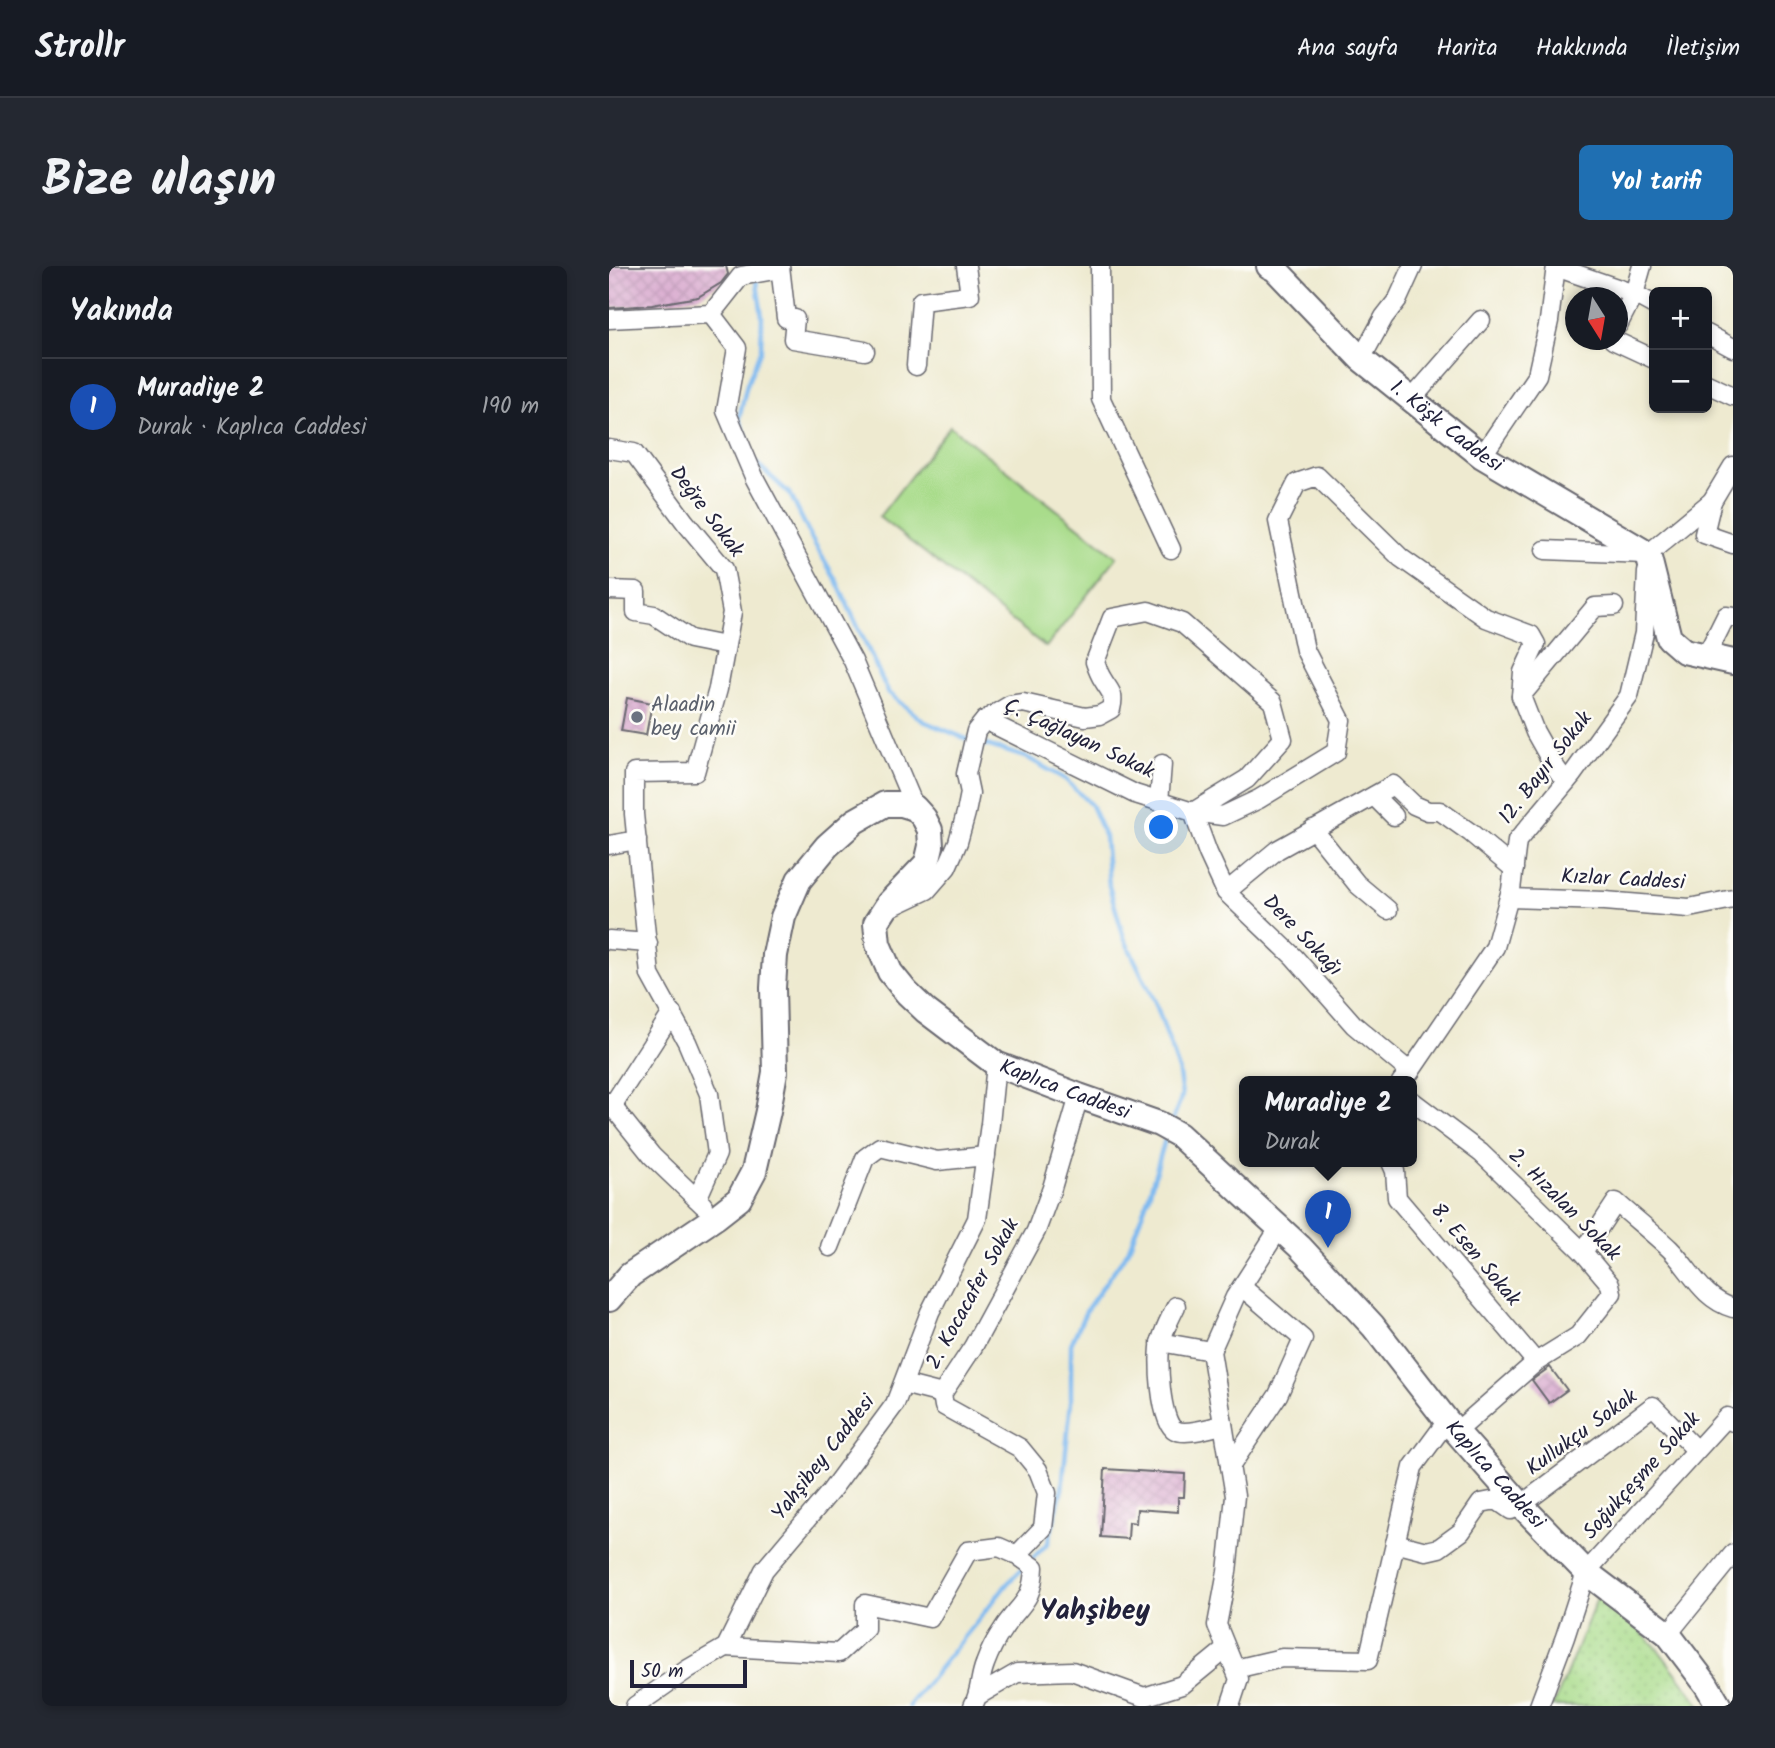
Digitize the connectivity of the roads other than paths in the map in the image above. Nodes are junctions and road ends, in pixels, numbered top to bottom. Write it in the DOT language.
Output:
graph roads {
  1 [pos="966,266"];
  2 [pos="1100,266"];
  3 [pos="1269,266"];
  4 [pos="1413,266"];
  5 [pos="1556,266"];
  6 [pos="1642,266"];
  7 [pos="777,268"];
  8 [pos="1634,294"];
  9 [pos="1649,302"];
  10 [pos="1628,306"];
  11 [pos="711,314"];
  12 [pos="609,319"];
  13 [pos="1481,320"];
  14 [pos="1712,337"];
  15 [pos="1628,347"];
  16 [pos="1733,348"];
  17 [pos="865,351"];
  18 [pos="1649,357"];
  19 [pos="1361,359"];
  20 [pos="916,366"];
  21 [pos="1712,386"];
  22 [pos="1733,396"];
  23 [pos="1411,400"];
  24 [pos="609,449"];
  25 [pos="1482,456"];
  26 [pos="1733,466"];
  27 [pos="1711,500"];
  28 [pos="1733,544"];
  29 [pos="1171,550"];
  30 [pos="1545,550"];
  31 [pos="1649,554"];
  32 [pos="609,590"];
  33 [pos="1614,606"];
  34 [pos="1733,617"];
  35 [pos="725,646"];
  36 [pos="1706,656"];
  37 [pos="1733,662"];
  38 [pos="1521,696"];
  39 [pos="978,732"];
  40 [pos="1162,764"];
  41 [pos="1566,782"];
  42 [pos="1374,796"];
  43 [pos="1159,802"];
  44 [pos="915,808"];
  45 [pos="1193,812"];
  46 [pos="1394,816"];
  47 [pos="1313,829"];
  48 [pos="637,840"];
  49 [pos="609,845"];
  50 [pos="1514,869"];
  51 [pos="1226,892"];
  52 [pos="1509,898"];
  53 [pos="1733,899"];
  54 [pos="1388,910"];
  55 [pos="883,912"];
  56 [pos="609,940"];
  57 [pos="648,943"];
  58 [pos="672,1013"];
  59 [pos="996,1064"];
  60 [pos="1404,1076"];
  61 [pos="1406,1076"];
  62 [pos="1079,1096"];
  63 [pos="610,1105"];
  64 [pos="1417,1105"];
  65 [pos="986,1156"];
  66 [pos="1393,1167"];
  67 [pos="697,1199"];
  68 [pos="716,1217"];
  69 [pos="1280,1227"];
  70 [pos="830,1247"];
  71 [pos="1583,1252"];
  72 [pos="1242,1287"];
  73 [pos="609,1299"];
  74 [pos="1176,1306"];
  75 [pos="1733,1308"];
  76 [pos="1160,1342"];
  77 [pos="1210,1351"];
  78 [pos="1535,1362"];
  79 [pos="903,1384"];
  80 [pos="942,1394"];
  81 [pos="1733,1422"];
  82 [pos="1223,1425"];
  83 [pos="1452,1427"];
  84 [pos="1696,1450"];
  85 [pos="1230,1466"];
  86 [pos="1521,1505"];
  87 [pos="1395,1543"];
  88 [pos="1733,1554"];
  89 [pos="1017,1555"];
  90 [pos="1586,1572"];
  91 [pos="1668,1634"];
  92 [pos="726,1647"];
  93 [pos="1226,1649"];
  94 [pos="1235,1669"];
  95 [pos="976,1701"];
  96 [pos="635,1706"];
  97 [pos="1230,1706"];
  98 [pos="1539,1706"];
  99 [pos="1719,1706"];
  1 -- 20 [label="street"];
  2 -- 29 [label="street"];
  3 -- 19 [label="main road, 1. Köşk Caddesi"];
  4 -- 19 [label="street"];
  5 -- 8 [label="street"];
  5 -- 25 [label="street"];
  6 -- 8 [label="street"];
  7 -- 11 [label="street"];
  7 -- 17 [label="street"];
  8 -- 9 [label="street"];
  8 -- 10 [label="street"];
  11 -- 12 [label="street"];
  11 -- 44 [label="street"];
  13 -- 23 [label="street"];
  14 -- 16 [label="street"];
  15 -- 18 [label="street"];
  19 -- 23 [label="main road, 1. Köşk Caddesi"];
  21 -- 22 [label="street"];
  23 -- 25 [label="main road, 1. Köşk Caddesi"];
  24 -- 35 [label="street, Değre Sokak"];
  25 -- 31 [label="main road, 1. Köşk Caddesi"];
  26 -- 27 [label="street"];
  27 -- 28 [label="street"];
  27 -- 31 [label="street"];
  30 -- 31 [label="street"];
  31 -- 36 [label="main road"];
  31 -- 41 [label="street, 12. Bayır Sokak"];
  32 -- 35 [label="street"];
  33 -- 38 [label="street"];
  34 -- 36 [label="street"];
  35 -- 48 [label="street, Değre Sokak"];
  36 -- 37 [label="main road"];
  38 -- 41 [label="street"];
  38 -- 45 [label="street, Ç. Çağlayan Sokak"];
  39 -- 43 [label="street, Ç. Çağlayan Sokak"];
  39 -- 45 [label="street"];
  39 -- 55 [label="street"];
  40 -- 43 [label="street"];
  41 -- 50 [label="street, 12. Bayır Sokak"];
  42 -- 46 [label="street"];
  42 -- 47 [label="street"];
  42 -- 50 [label="street"];
  43 -- 45 [label="street, Ç. Çağlayan Sokak"];
  44 -- 55 [label="main road"];
  44 -- 68 [label="main road"];
  45 -- 51 [label="street, Dere Sokağı"];
  47 -- 51 [label="street"];
  47 -- 54 [label="street"];
  48 -- 49 [label="street"];
  48 -- 57 [label="street"];
  50 -- 52 [label="street, 12. Bayır Sokak"];
  51 -- 60 [label="street, Dere Sokağı"];
  52 -- 53 [label="street, Kızlar Caddesi"];
  52 -- 61 [label="street, 12. Bayır Sokak"];
  55 -- 59 [label="main road, Kaplıca Caddesi"];
  56 -- 57 [label="street"];
  57 -- 58 [label="street"];
  58 -- 63 [label="street"];
  58 -- 67 [label="street"];
  59 -- 62 [label="main road, Kaplıca Caddesi"];
  59 -- 65 [label="street, Yahşibey Caddesi"];
  62 -- 69 [label="main road, Kaplıca Caddesi"];
  62 -- 80 [label="street, 2. Kocacafer Sokak"];
  63 -- 67 [label="street"];
  64 -- 71 [label="street, 2. Hızalan Sokak"];
  65 -- 70 [label="street"];
  65 -- 79 [label="street, Yahşibey Caddesi"];
  66 -- 78 [label="street, 8. Esen Sokak"];
  67 -- 68 [label="street"];
  68 -- 73 [label="main road"];
  69 -- 72 [label="street"];
  69 -- 83 [label="main road, Kaplıca Caddesi"];
  71 -- 75 [label="street"];
  71 -- 78 [label="street, 2. Hızalan Sokak"];
  72 -- 77 [label="street"];
  72 -- 85 [label="street"];
  74 -- 76 [label="street"];
  76 -- 77 [label="street"];
  76 -- 82 [label="street"];
  77 -- 82 [label="street"];
  78 -- 83 [label="street, 2. Hızalan Sokak"];
  79 -- 80 [label="street"];
  79 -- 92 [label="street, Yahşibey Caddesi"];
  80 -- 89 [label="street"];
  81 -- 84 [label="street, Soğukçeşme Sokak"];
  82 -- 85 [label="street"];
  83 -- 86 [label="main road, Kaplıca Caddesi"];
  83 -- 87 [label="street, 2. Hızalan Sokak"];
  84 -- 86 [label="street, Kullukçu Sokak"];
  84 -- 90 [label="street, Soğukçeşme Sokak"];
  85 -- 93 [label="street"];
  86 -- 87 [label="street"];
  86 -- 90 [label="main road, Kaplıca Caddesi"];
  87 -- 94 [label="street, 2. Hızalan Sokak"];
  88 -- 91 [label="street"];
  89 -- 92 [label="street"];
  89 -- 95 [label="street"];
  90 -- 91 [label="main road, Kaplıca Caddesi"];
  90 -- 98 [label="street"];
  91 -- 99 [label="main road, Kaplıca Caddesi"];
  92 -- 96 [label="street"];
  93 -- 94 [label="street"];
  93 -- 95 [label="street"];
  94 -- 97 [label="street"];
}
